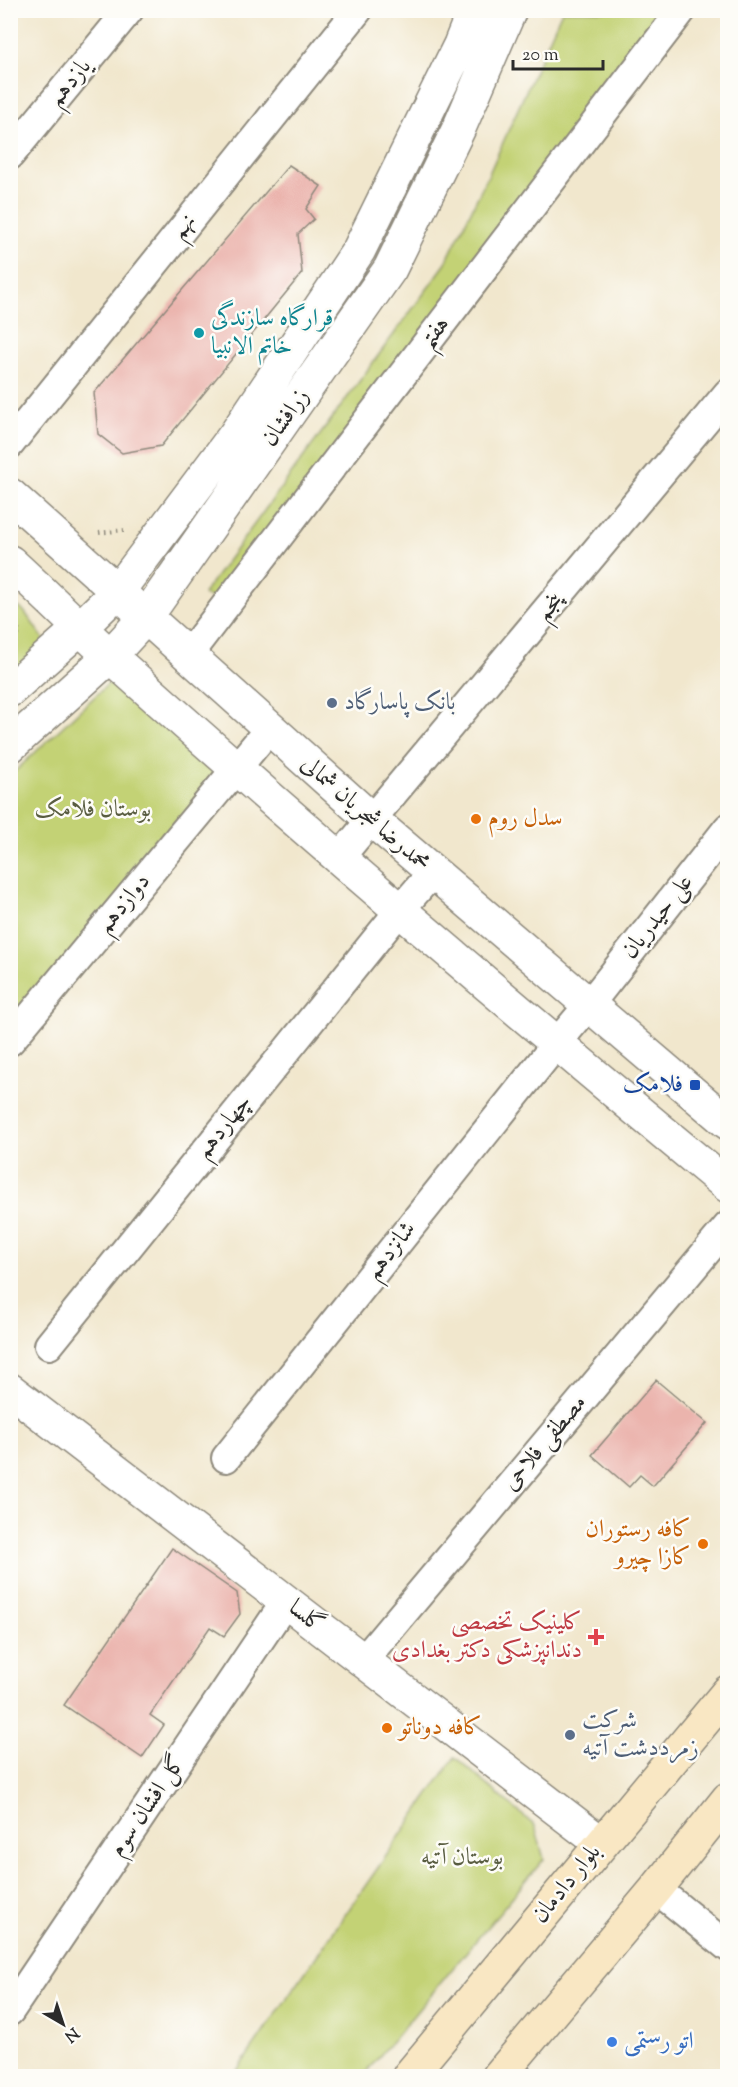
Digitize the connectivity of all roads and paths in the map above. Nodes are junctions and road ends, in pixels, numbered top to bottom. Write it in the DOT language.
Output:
graph roads {
  1 [pos="129,10"];
  2 [pos="358,10"];
  3 [pos="474,10"];
  4 [pos="510,10"];
  5 [pos="682,10"];
  6 [pos="10,155"];
  7 [pos="728,393"];
  8 [pos="10,444"];
  9 [pos="10,495"];
  10 [pos="128,530"];
  11 [pos="107,532"];
  12 [pos="10,562"];
  13 [pos="118,591"];
  14 [pos="146,617"];
  15 [pos="10,621"];
  16 [pos="80,628"];
  17 [pos="10,641"];
  18 [pos="110,656"];
  19 [pos="187,656"];
  20 [pos="10,690"];
  21 [pos="269,729"];
  22 [pos="10,746"];
  23 [pos="237,767"];
  24 [pos="372,820"];
  25 [pos="728,828"];
  26 [pos="340,858"];
  27 [pos="432,873"];
  28 [pos="400,910"];
  29 [pos="588,1006"];
  30 [pos="10,1041"];
  31 [pos="555,1044"];
  32 [pos="728,1123"];
  33 [pos="728,1186"];
  34 [pos="728,1226"];
  35 [pos="48,1345"];
  36 [pos="10,1390"];
  37 [pos="226,1458"];
  38 [pos="286,1601"];
  39 [pos="363,1661"];
  40 [pos="728,1692"];
  41 [pos="728,1799"];
  42 [pos="601,1843"];
  43 [pos="656,1889"];
  44 [pos="728,1947"];
  45 [pos="10,2011"];
  46 [pos="409,2076"];
  47 [pos="499,2076"];
  1 -- 6 [label="street, یازدهم"];
  2 -- 8 [label="street, نهم"];
  3 -- 13 [label="street, زرافشان"];
  4 -- 14 [label="street, زرافشان"];
  5 -- 19 [label="street, هفتم"];
  7 -- 24 [label="street, پنجم"];
  9 -- 13 [label="street, محمدرضا شجریان شمالی"];
  10 -- 11 [label="path"];
  12 -- 16 [label="street, محمدرضا شجریان شمالی"];
  13 -- 14 [label="street, محمدرضا شجریان شمالی"];
  13 -- 16 [label="street, زرافشان"];
  14 -- 18 [label="street, زرافشان"];
  14 -- 19 [label="street, محمدرضا شجریان شمالی"];
  15 -- 17 [label="path"];
  16 -- 18 [label="street, محمدرضا شجریان شمالی"];
  16 -- 20 [label="street, زرافشان"];
  18 -- 22 [label="street, زرافشان"];
  18 -- 23 [label="street, محمدرضا شجریان شمالی"];
  19 -- 21 [label="street, محمدرضا شجریان شمالی"];
  21 -- 23 [label="street, دوازدهم"];
  21 -- 24 [label="street, محمدرضا شجریان شمالی"];
  23 -- 26 [label="street, محمدرضا شجریان شمالی"];
  23 -- 30 [label="street, دوازدهم"];
  24 -- 26 [label="street, پنجم"];
  24 -- 27 [label="street, محمدرضا شجریان شمالی"];
  25 -- 29 [label="street, علی حیدریان"];
  26 -- 28 [label="street, محمدرضا شجریان شمالی"];
  27 -- 28 [label="street, چهاردهم"];
  27 -- 29 [label="street, محمدرضا شجریان شمالی"];
  28 -- 31 [label="street, محمدرضا شجریان شمالی"];
  28 -- 35 [label="street, چهاردهم"];
  29 -- 31 [label="street, علی حیدریان"];
  29 -- 32 [label="street, محمدرضا شجریان شمالی"];
  31 -- 33 [label="street, محمدرضا شجریان شمالی"];
  31 -- 37 [label="street, شانزدهم"];
  34 -- 39 [label="street, مصطفی فلاحی"];
  36 -- 38 [label="street, گلسا"];
  38 -- 39 [label="street, گلسا"];
  38 -- 45 [label="street, گل افشان سوم"];
  39 -- 42 [label="street, گلسا"];
  40 -- 42 [label="main road, بلوار دادمان"];
  41 -- 43 [label="main road"];
  42 -- 46 [label="main road, بلوار دادمان"];
  43 -- 44 [label="street"];
  43 -- 47 [label="main road"];
}
